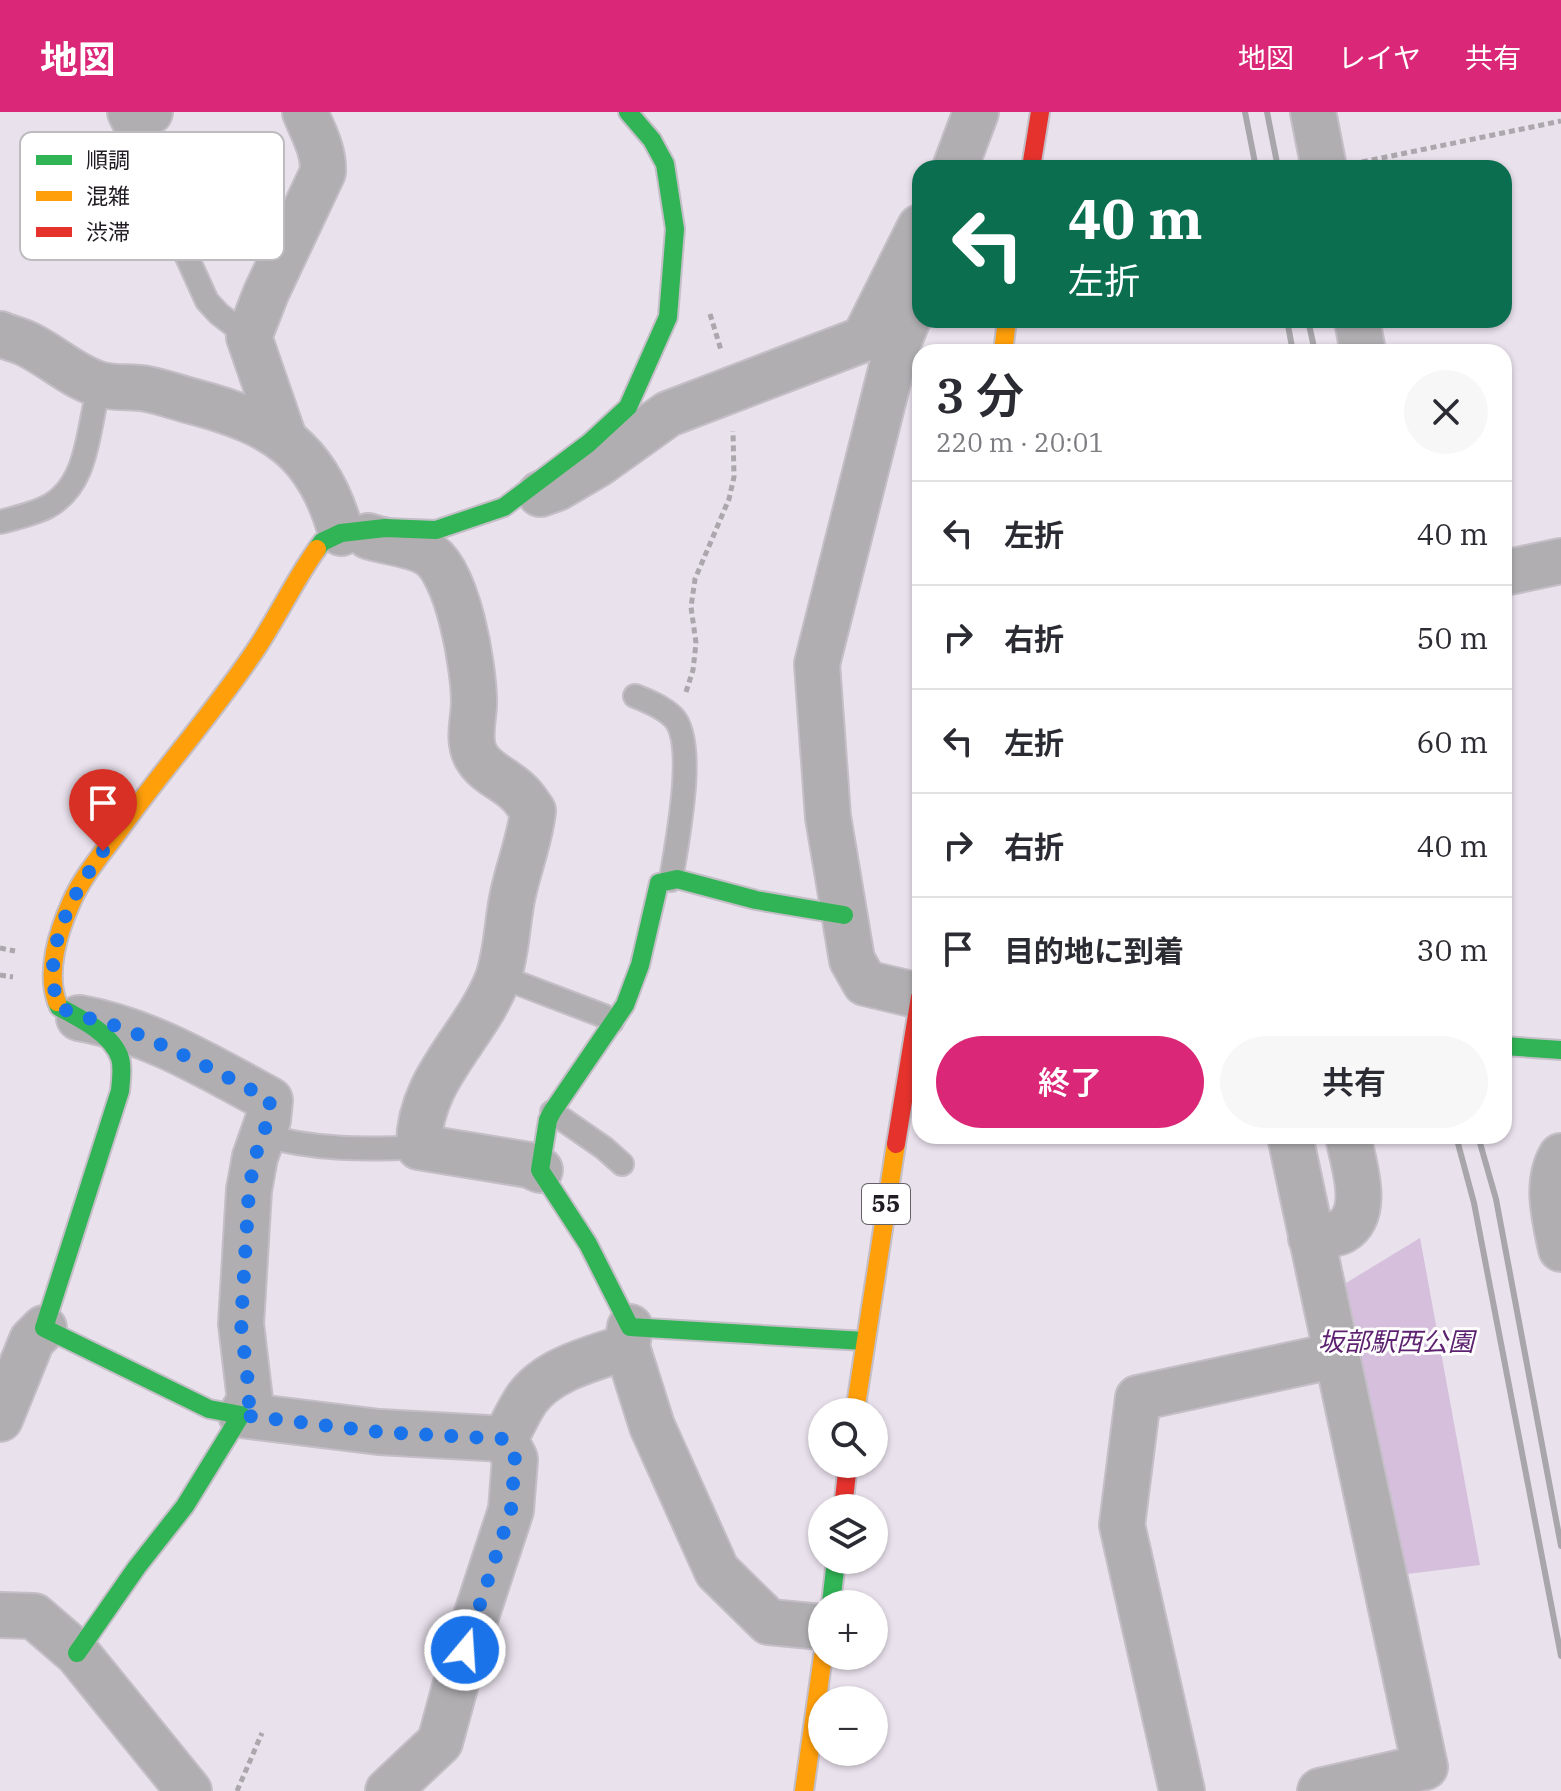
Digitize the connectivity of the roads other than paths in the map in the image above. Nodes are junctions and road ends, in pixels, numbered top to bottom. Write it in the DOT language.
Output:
graph roads {
  1 [pos="305,112"];
  2 [pos="628,112"];
  3 [pos="946,112"];
  4 [pos="976,112"];
  5 [pos="1040,112"];
  6 [pos="1313,112"];
  7 [pos="937,160"];
  8 [pos="958,160"];
  9 [pos="1032,160"];
  10 [pos="1333,160"];
  11 [pos="912,243"];
  12 [pos="284,255"];
  13 [pos="188,260"];
  14 [pos="282,260"];
  15 [pos="912,309"];
  16 [pos="0,334"];
  17 [pos="249,337"];
  18 [pos="100,385"];
  19 [pos="284,438"];
  20 [pos="504,507"];
  21 [pos="0,522"];
  22 [pos="347,532"];
  23 [pos="1561,561"];
  24 [pos="1512,571"];
  25 [pos="635,696"];
  26 [pos="671,880"];
  27 [pos="844,915"];
  28 [pos="499,976"];
  29 [pos="912,994"];
  30 [pos="79,1018"];
  31 [pos="612,1022"];
  32 [pos="912,1045"];
  33 [pos="1512,1047"];
  34 [pos="1561,1050"];
  35 [pos="552,1112"];
  36 [pos="263,1135"];
  37 [pos="1292,1144"];
  38 [pos="1349,1144"];
  39 [pos="419,1147"];
  40 [pos="1561,1156"];
  41 [pos="622,1164"];
  42 [pos="540,1170"];
  43 [pos="1311,1238"];
  44 [pos="1561,1249"];
  45 [pos="44,1328"];
  46 [pos="629,1337"];
  47 [pos="864,1341"];
  48 [pos="1337,1355"];
  49 [pos="857,1398"];
  50 [pos="241,1415"];
  51 [pos="0,1419"];
  52 [pos="505,1439"];
  53 [pos="0,1584"];
  54 [pos="17,1616"];
  55 [pos="808,1626"];
  56 [pos="77,1653"];
  57 [pos="821,1670"];
  58 [pos="189,1791"];
  59 [pos="388,1791"];
  60 [pos="804,1791"];
  61 [pos="1182,1791"];
  62 [pos="1320,1791"];
  1 -- 12 [label="street"];
  2 -- 20 [label="street"];
  3 -- 7 [label="street"];
  4 -- 8 [label="street"];
  5 -- 9 [label="street"];
  6 -- 10 [label="street"];
  11 -- 20 [label="street"];
  13 -- 17 [label="lane"];
  14 -- 17 [label="street"];
  15 -- 27 [label="street"];
  16 -- 18 [label="street"];
  17 -- 19 [label="street"];
  18 -- 19 [label="street"];
  18 -- 21 [label="lane"];
  19 -- 22 [label="street"];
  20 -- 22 [label="street"];
  22 -- 28 [label="street"];
  22 -- 30 [label="street"];
  23 -- 24 [label="street"];
  25 -- 26 [label="lane"];
  26 -- 27 [label="street"];
  26 -- 31 [label="street"];
  27 -- 29 [label="street"];
  28 -- 31 [label="lane"];
  28 -- 39 [label="street"];
  30 -- 36 [label="street"];
  30 -- 45 [label="street"];
  31 -- 35 [label="street"];
  32 -- 47 [label="street, 55"];
  33 -- 34 [label="street"];
  35 -- 41 [label="lane"];
  35 -- 42 [label="street"];
  36 -- 39 [label="lane"];
  36 -- 50 [label="street"];
  37 -- 43 [label="street"];
  38 -- 43 [label="street"];
  39 -- 42 [label="street"];
  40 -- 44 [label="street"];
  42 -- 46 [label="street"];
  43 -- 48 [label="street"];
  45 -- 50 [label="street"];
  45 -- 51 [label="street"];
  46 -- 47 [label="street"];
  46 -- 52 [label="street"];
  46 -- 55 [label="street"];
  47 -- 49 [label="street, 55"];
  48 -- 61 [label="street"];
  48 -- 62 [label="street"];
  50 -- 52 [label="street"];
  50 -- 56 [label="street"];
  52 -- 59 [label="street"];
  53 -- 54 [label="street"];
  54 -- 56 [label="street"];
  56 -- 58 [label="street"];
  57 -- 60 [label="street"];
}
